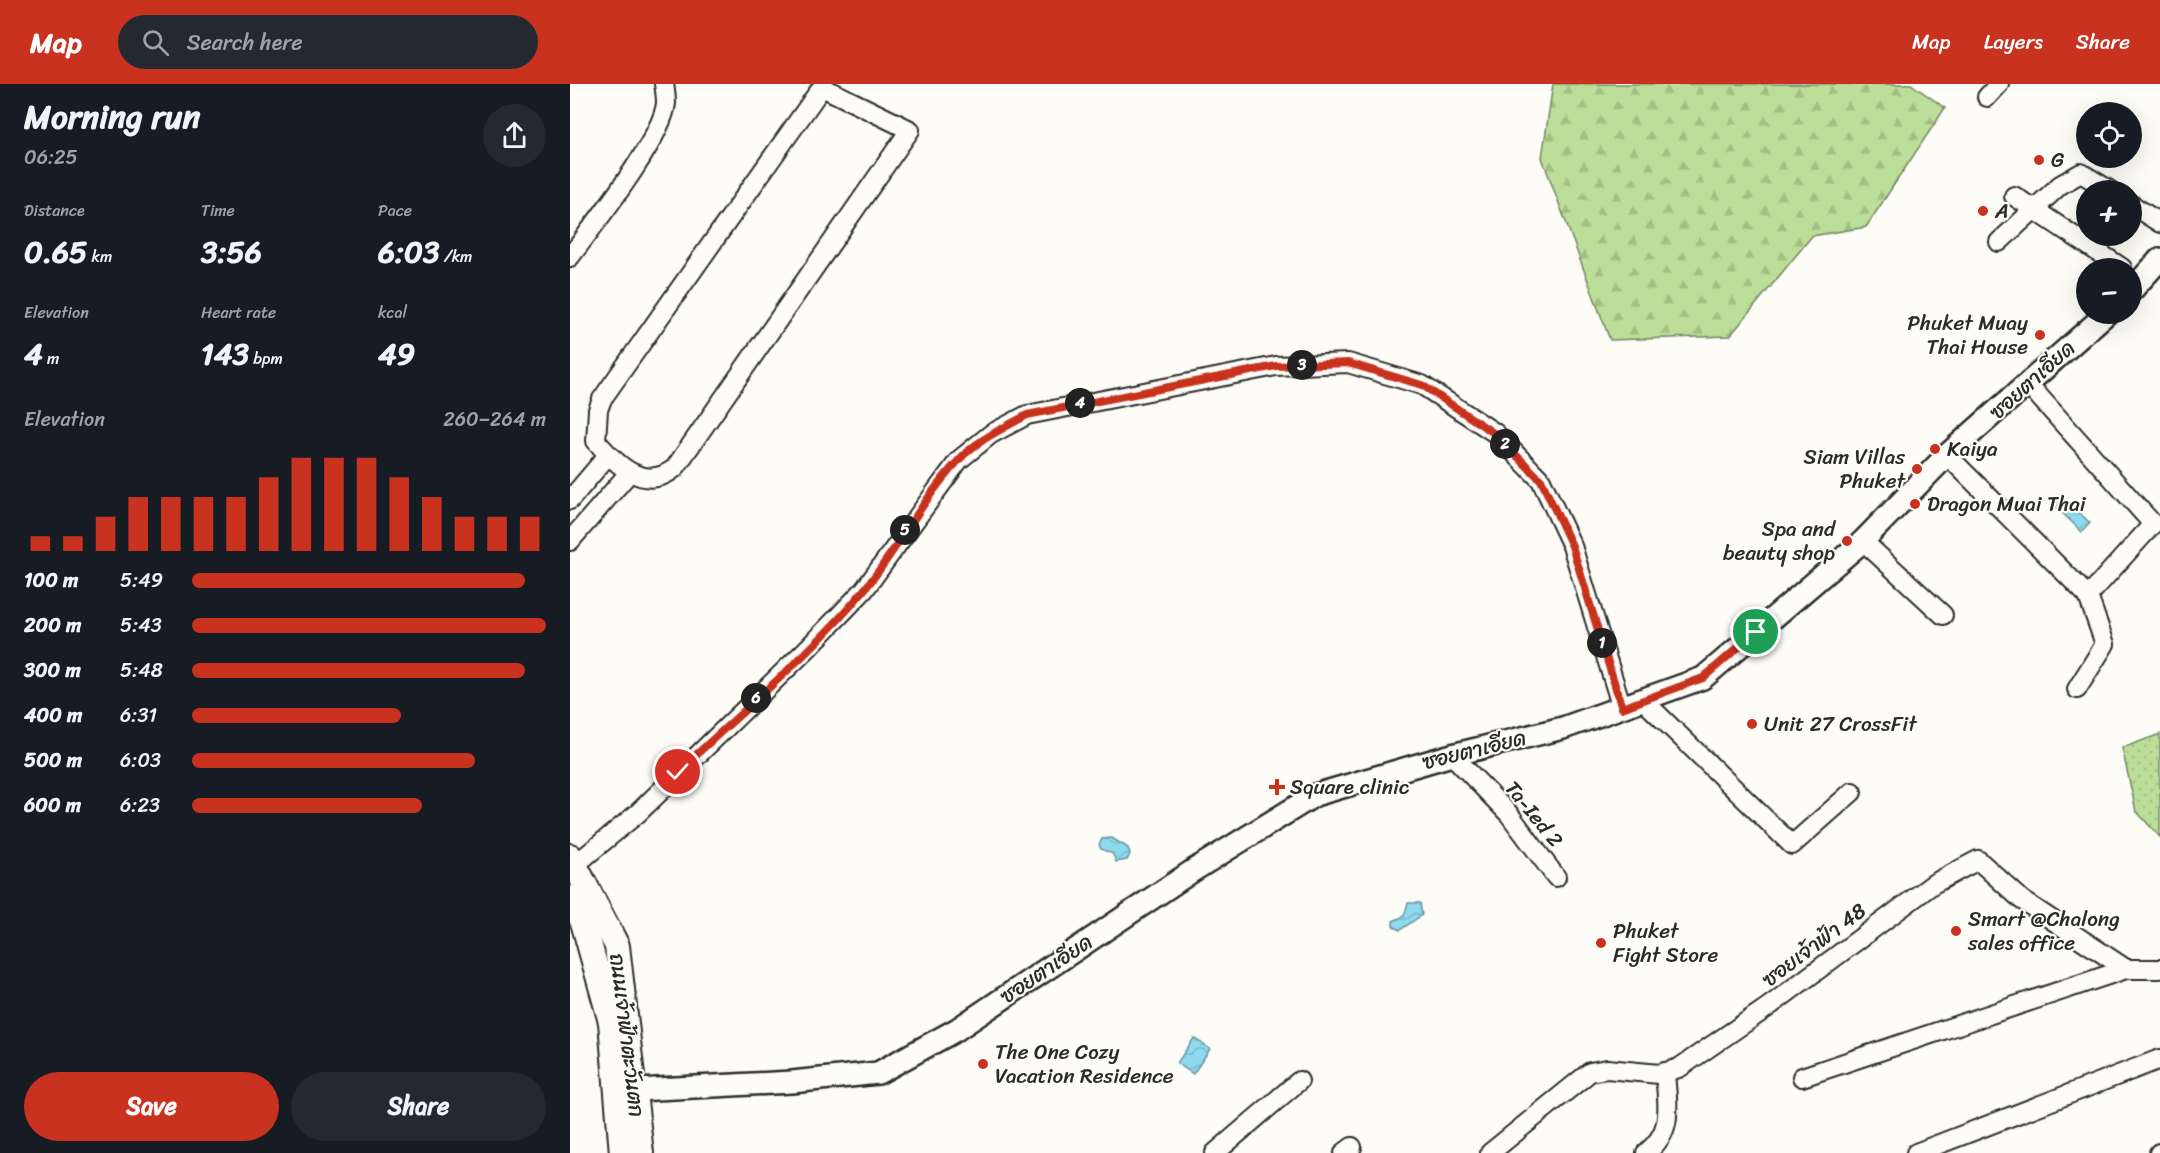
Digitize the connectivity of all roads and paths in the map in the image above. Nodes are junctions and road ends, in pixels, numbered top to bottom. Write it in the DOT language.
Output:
graph roads {
  1 [pos="664,84"];
  2 [pos="2093,180"];
  3 [pos="2014,196"];
  4 [pos="2033,209"];
  5 [pos="2142,211"];
  6 [pos="2160,223"];
  7 [pos="1999,242"];
  8 [pos="570,258"];
  9 [pos="2107,258"];
  10 [pos="2160,259"];
  11 [pos="2142,276"];
  12 [pos="2095,324"];
  13 [pos="2028,384"];
  14 [pos="608,455"];
  15 [pos="1947,455"];
  16 [pos="629,473"];
  17 [pos="570,501"];
  18 [pos="590,520"];
  19 [pos="570,541"];
  20 [pos="1863,541"];
  21 [pos="2088,596"];
  22 [pos="1943,615"];
  23 [pos="2077,689"];
  24 [pos="1643,700"];
  25 [pos="1622,708"];
  26 [pos="1452,755"];
  27 [pos="1852,792"];
  28 [pos="573,860"];
  29 [pos="1556,878"];
  30 [pos="570,898"];
  31 [pos="2126,969"];
  32 [pos="2160,969"];
  33 [pos="2160,1059"];
  34 [pos="1665,1072"];
  35 [pos="1802,1077"];
  36 [pos="1299,1081"];
  37 [pos="626,1090"];
  38 [pos="622,1153"];
  39 [pos="641,1153"];
  40 [pos="1215,1153"];
  41 [pos="1490,1153"];
  42 [pos="1646,1153"];
  43 [pos="1916,1153"];
  1 -- 8 [label="street"];
  2 -- 4 [label="street"];
  3 -- 4 [label="street"];
  4 -- 7 [label="street"];
  4 -- 9 [label="street"];
  5 -- 6 [label="street"];
  10 -- 11 [label="street"];
  12 -- 13 [label="street, ซอยตาเอียด"];
  13 -- 15 [label="street, ซอยตาเอียด"];
  13 -- 21 [label="street"];
  14 -- 16 [label="street"];
  14 -- 16 [label="street"];
  14 -- 17 [label="street"];
  15 -- 20 [label="street, ซอยตาเอียด"];
  15 -- 21 [label="street"];
  16 -- 18 [label="street"];
  17 -- 18 [label="street"];
  18 -- 19 [label="street"];
  20 -- 22 [label="street"];
  20 -- 24 [label="street, ซอยตาเอียด"];
  21 -- 23 [label="street"];
  24 -- 25 [label="street, ซอยตาเอียด"];
  24 -- 27 [label="street"];
  25 -- 26 [label="street, ซอยตาเอียด"];
  25 -- 28 [label="street"];
  26 -- 29 [label="street, Ta-Ied 2"];
  26 -- 37 [label="street, ซอยตาเอียด"];
  28 -- 37 [label="main road, ถนนเจ้าฟ้าตะวันตก"];
  30 -- 37 [label="main road, ถนนเจ้าฟ้าตะวันตก"];
  31 -- 32 [label="street"];
  31 -- 34 [label="street, ซอยเจ้าฟ้า 48"];
  31 -- 35 [label="street"];
  33 -- 43 [label="street"];
  34 -- 41 [label="street, ซอยเจ้าฟ้า 48"];
  34 -- 42 [label="street"];
  36 -- 40 [label="street"];
  37 -- 38 [label="main road, ถนนเจ้าฟ้าตะวันตก"];
  37 -- 39 [label="main road, ถนนเจ้าฟ้าตะวันตก"];
}
